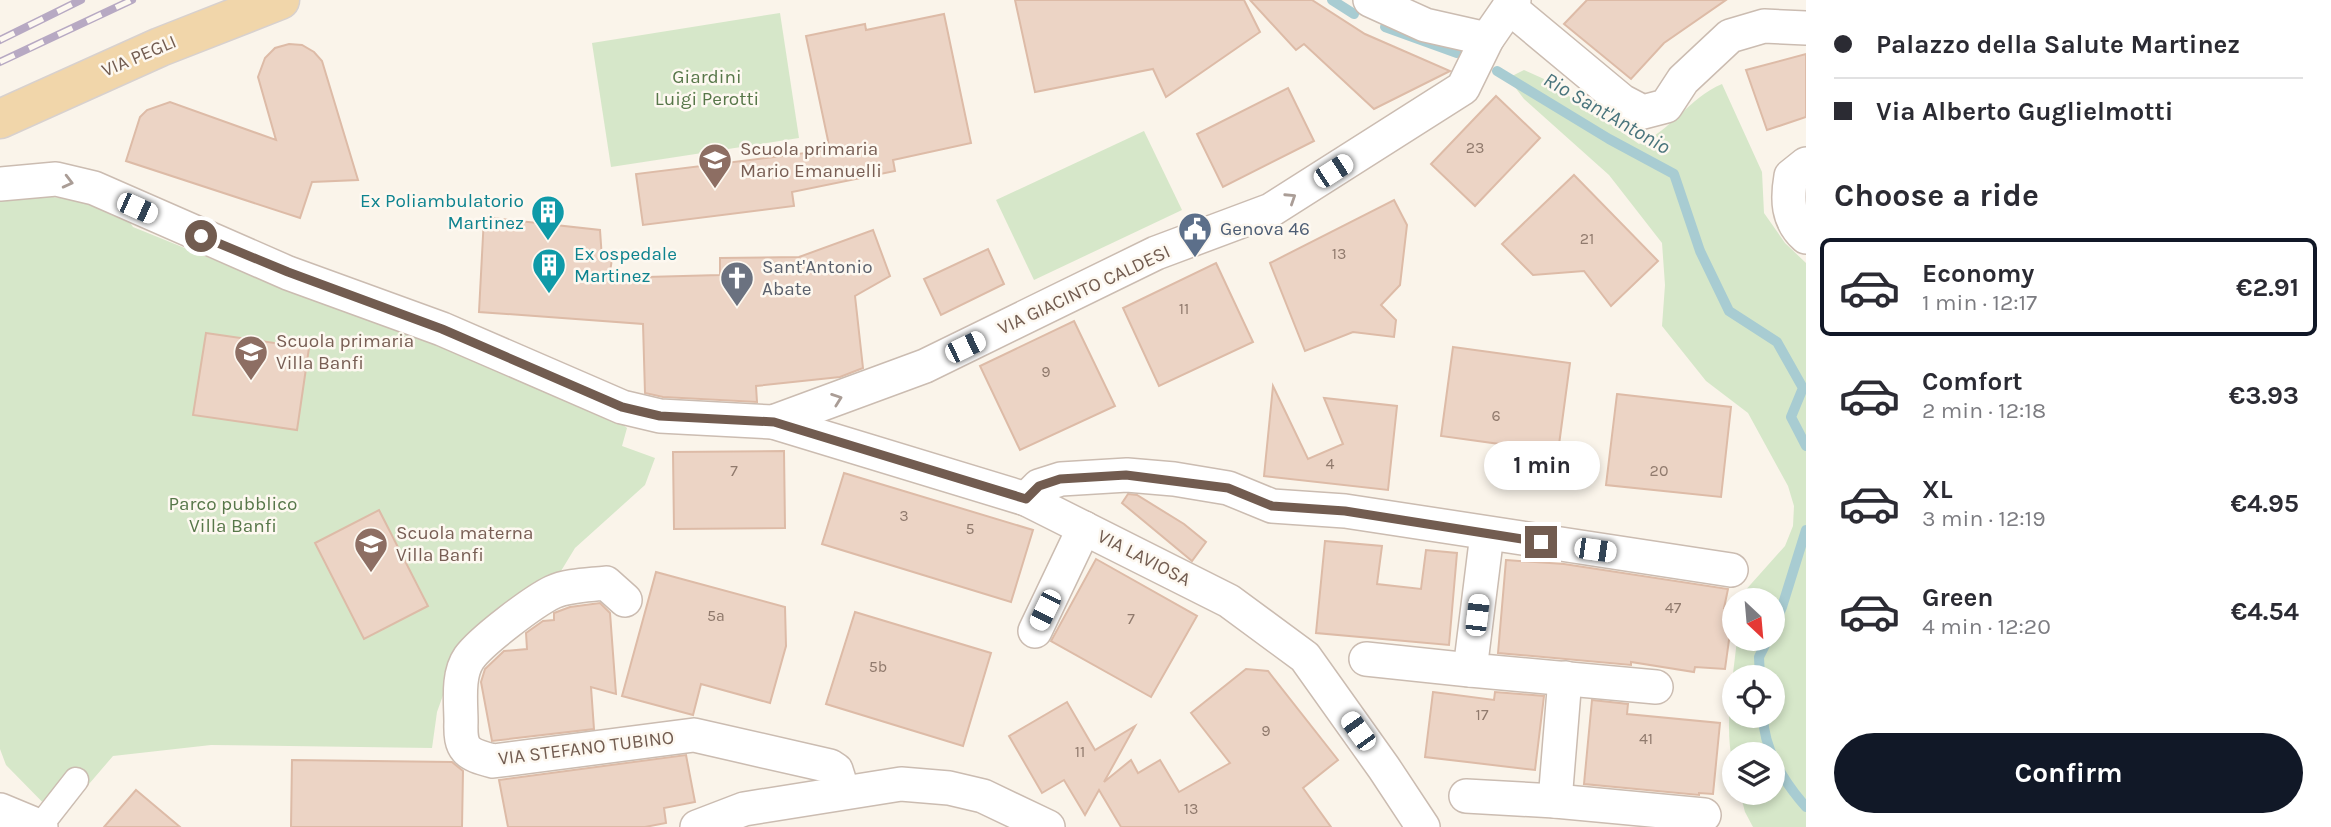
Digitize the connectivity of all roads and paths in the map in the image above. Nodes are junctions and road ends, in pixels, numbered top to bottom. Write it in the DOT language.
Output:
graph roads {
  1 [pos="280,0"];
  2 [pos="1370,0"];
  3 [pos="1512,3"];
  4 [pos="1806,28"];
  5 [pos="1487,39"];
  6 [pos="0,119"];
  7 [pos="1806,164"];
  8 [pos="0,184"];
  9 [pos="1806,237"];
  10 [pos="774,422"];
  11 [pos="1026,499"];
  12 [pos="1084,528"];
  13 [pos="1487,534"];
  14 [pos="1731,570"];
  15 [pos="625,600"];
  16 [pos="1035,631"];
  17 [pos="1366,659"];
  18 [pos="1470,670"];
  19 [pos="1565,678"];
  20 [pos="1656,687"];
  21 [pos="76,780"];
  22 [pos="844,792"];
  23 [pos="1466,796"];
  24 [pos="1555,801"];
  25 [pos="0,812"];
  26 [pos="1703,815"];
  27 [pos="10,827"];
  28 [pos="41,827"];
  29 [pos="697,827"];
  30 [pos="1048,827"];
  31 [pos="1423,827"];
  1 -- 6 [label="main road, VIA PEGLI"];
  2 -- 5 [label="street"];
  3 -- 4 [label="street"];
  3 -- 5 [label="street, VIA GIACINTO CALDESI"];
  10 -- 5 [label="street, VIA GIACINTO CALDESI, one-way"];
  7 -- 9 [label="street"];
  8 -- 10 [label="street, VIA GIACINTO CALDESI, one-way"];
  10 -- 11 [label="street, VIA LAVIOSA"];
  11 -- 12 [label="street, VIA LAVIOSA"];
  11 -- 13 [label="street"];
  12 -- 16 [label="street"];
  12 -- 31 [label="street, VIA LAVIOSA"];
  13 -- 14 [label="street"];
  13 -- 18 [label="street"];
  15 -- 22 [label="street, VIA STEFANO TUBINO"];
  17 -- 18 [label="street"];
  18 -- 19 [label="street"];
  19 -- 20 [label="street"];
  19 -- 24 [label="street"];
  21 -- 28 [label="street"];
  22 -- 29 [label="street"];
  22 -- 30 [label="street"];
  23 -- 24 [label="street"];
  24 -- 26 [label="street"];
  25 -- 27 [label="street"];
  25 -- 28 [label="street"];
}
